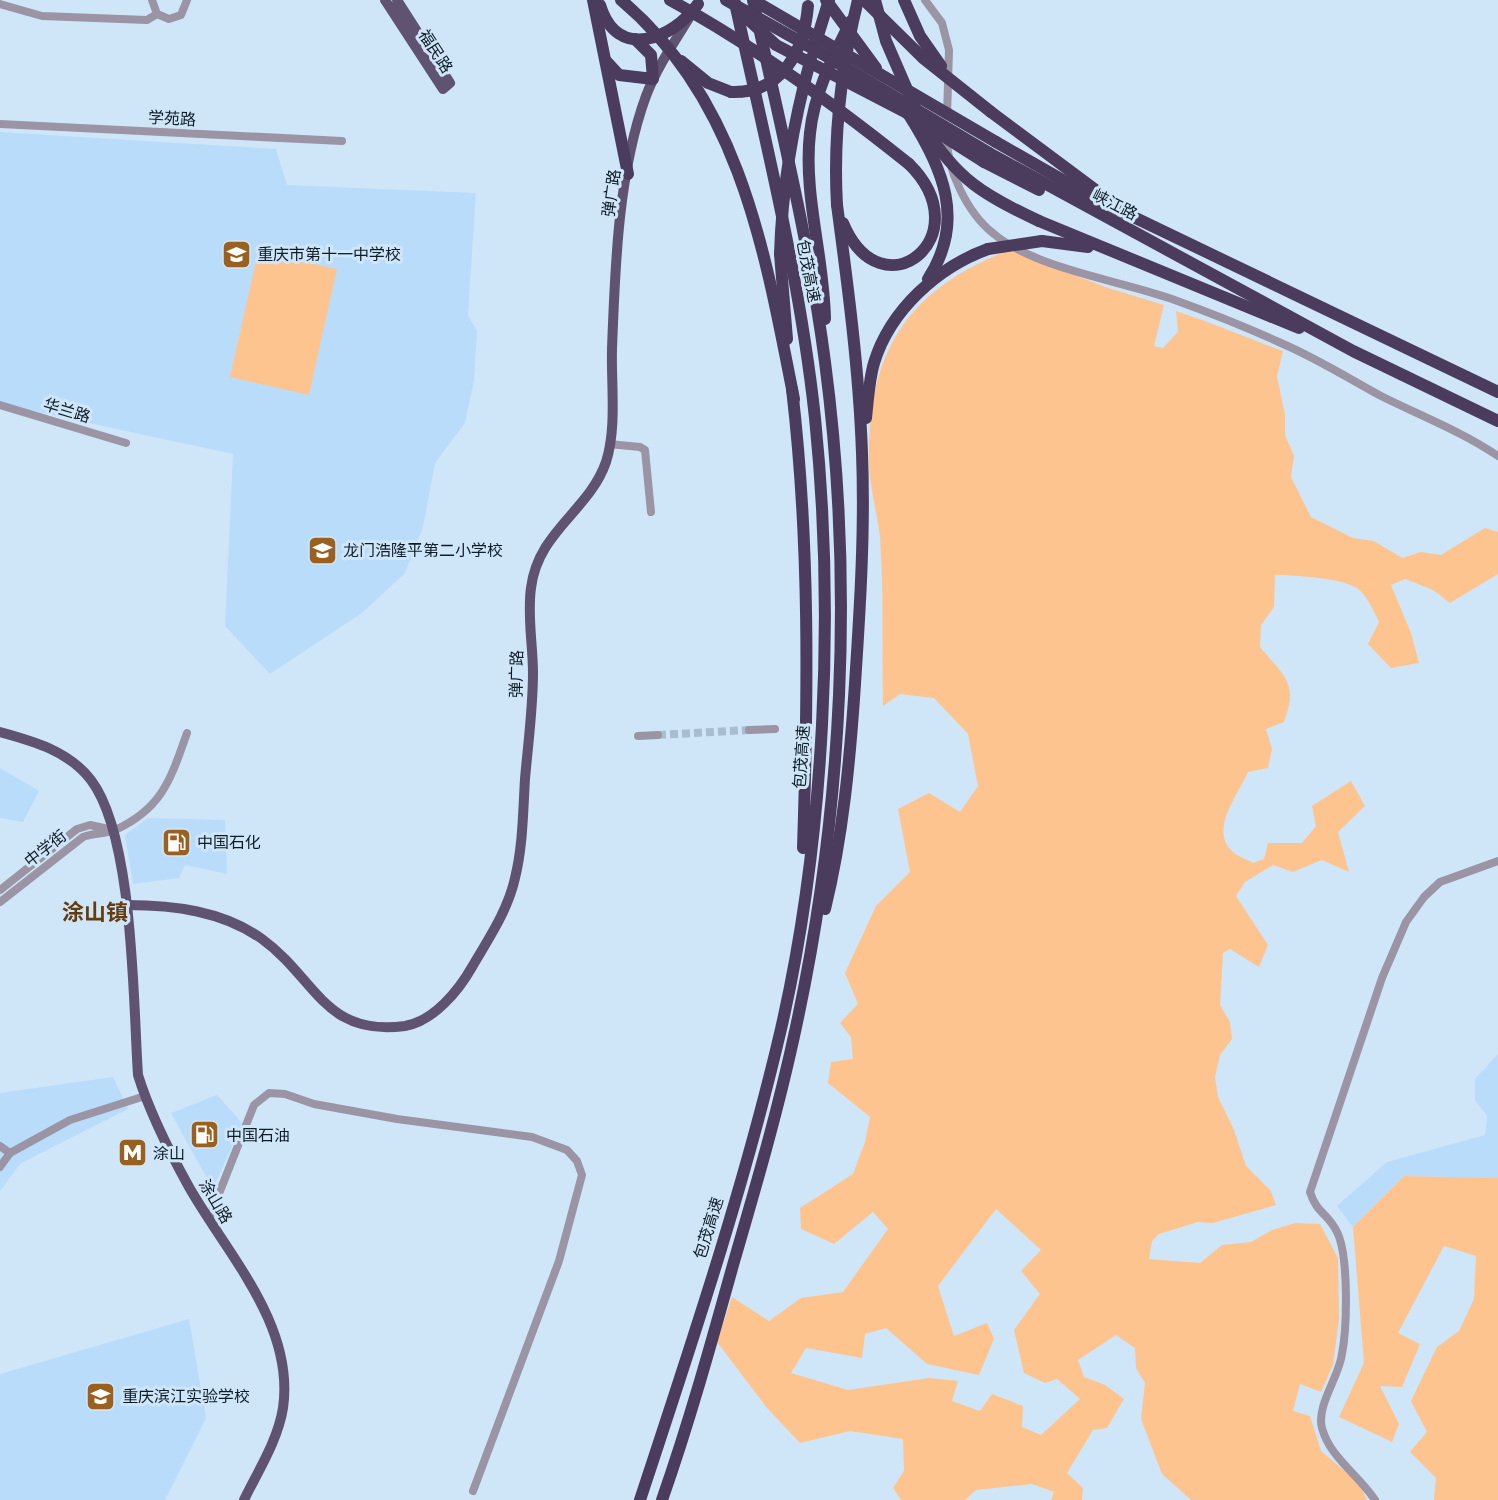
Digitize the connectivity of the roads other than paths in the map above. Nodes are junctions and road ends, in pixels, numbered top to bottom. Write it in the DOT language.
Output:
graph roads {
  1 [pos="152,0"];
  2 [pos="187,0"];
  3 [pos="385,0"];
  4 [pos="397,0"];
  5 [pos="593,0"];
  6 [pos="599,0"];
  7 [pos="621,0"];
  8 [pos="670,0"];
  9 [pos="726,0"];
  10 [pos="732,0"];
  11 [pos="753,0"];
  12 [pos="808,0"];
  13 [pos="828,0"];
  14 [pos="861,0"];
  15 [pos="875,0"];
  16 [pos="904,0"];
  17 [pos="925,0"];
  18 [pos="699,2"];
  19 [pos="0,4"];
  20 [pos="157,14"];
  21 [pos="635,39"];
  22 [pos="678,58"];
  23 [pos="606,62"];
  24 [pos="653,78"];
  25 [pos="990,112"];
  26 [pos="0,124"];
  27 [pos="342,141"];
  28 [pos="990,152"];
  29 [pos="628,174"];
  30 [pos="837,205"];
  31 [pos="1170,234"];
  32 [pos="1127,257"];
  33 [pos="918,292"];
  34 [pos="1353,351"];
  35 [pos="825,362"];
  36 [pos="1498,392"];
  37 [pos="794,399"];
  38 [pos="0,405"];
  39 [pos="1498,421"];
  40 [pos="126,443"];
  41 [pos="609,444"];
  42 [pos="862,454"];
  43 [pos="1498,456"];
  44 [pos="651,512"];
  45 [pos="776,729"];
  46 [pos="749,730"];
  47 [pos="0,732"];
  48 [pos="187,733"];
  49 [pos="658,735"];
  50 [pos="638,736"];
  51 [pos="113,830"];
  52 [pos="1498,861"];
  53 [pos="0,890"];
  54 [pos="0,902"];
  55 [pos="127,905"];
  56 [pos="801,921"];
  57 [pos="806,977"];
  58 [pos="145,1096"];
  59 [pos="0,1146"];
  60 [pos="10,1153"];
  61 [pos="0,1167"];
  62 [pos="209,1219"];
  63 [pos="473,1491"];
  64 [pos="244,1500"];
  65 [pos="640,1500"];
  66 [pos="662,1500"];
  67 [pos="1375,1500"];
  1 -- 20 [label="street"];
  2 -- 20 [label="street"];
  3 -- 4 [label="main road, 福民路"];
  5 -- 23 [label="highway"];
  6 -- 21 [label="highway"];
  7 -- 22 [label="highway, bridge"];
  8 -- 30 [label="highway, bridge"];
  9 -- 28 [label="highway, 峡江路, bridge"];
  10 -- 28 [label="highway, bridge"];
  10 -- 56 [label="highway, 包茂高速, bridge"];
  11 -- 28 [label="highway, 峡江路, bridge"];
  11 -- 35 [label="highway, 包茂高速, bridge"];
  12 -- 22 [label="highway, bridge"];
  13 -- 33 [label="highway, bridge"];
  13 -- 37 [label="highway, bridge"];
  14 -- 25 [label="highway, bridge"];
  14 -- 30 [label="highway, bridge"];
  14 -- 35 [label="highway"];
  15 -- 32 [label="highway, bridge"];
  16 -- 25 [label="highway, bridge"];
  17 -- 43 [label="street"];
  18 -- 21 [label="highway"];
  18 -- 24 [label="main road, 弹广路"];
  19 -- 20 [label="street"];
  21 -- 24 [label="highway"];
  22 -- 37 [label="highway, bridge"];
  23 -- 24 [label="highway"];
  23 -- 29 [label="highway"];
  24 -- 29 [label="main road, 弹广路"];
  25 -- 31 [label="highway"];
  26 -- 27 [label="street, 学苑路"];
  28 -- 31 [label="highway, 峡江路"];
  28 -- 34 [label="highway, 峡江路"];
  29 -- 41 [label="main road, 弹广路"];
  30 -- 42 [label="highway"];
  31 -- 36 [label="highway, 峡江路"];
  32 -- 33 [label="highway, bridge"];
  32 -- 34 [label="highway"];
  33 -- 42 [label="highway"];
  34 -- 39 [label="highway, 峡江路"];
  35 -- 57 [label="highway, 包茂高速"];
  37 -- 56 [label="highway"];
  38 -- 40 [label="street, 华兰路"];
  41 -- 44 [label="street"];
  41 -- 55 [label="main road, 弹广路"];
  42 -- 57 [label="highway"];
  45 -- 46 [label="street"];
  47 -- 51 [label="main road, 涂山路"];
  48 -- 51 [label="street, 中学街"];
  49 -- 50 [label="street"];
  51 -- 53 [label="street, 中学街"];
  51 -- 54 [label="street, 中学街"];
  51 -- 55 [label="main road, 涂山路"];
  52 -- 67 [label="street"];
  55 -- 58 [label="main road, 涂山路"];
  56 -- 65 [label="highway, 包茂高速"];
  57 -- 66 [label="highway, 包茂高速"];
  58 -- 60 [label="street"];
  58 -- 62 [label="main road, 涂山路"];
  59 -- 60 [label="street"];
  60 -- 61 [label="street"];
  62 -- 63 [label="street"];
  62 -- 64 [label="main road, 涂山路"];
}
